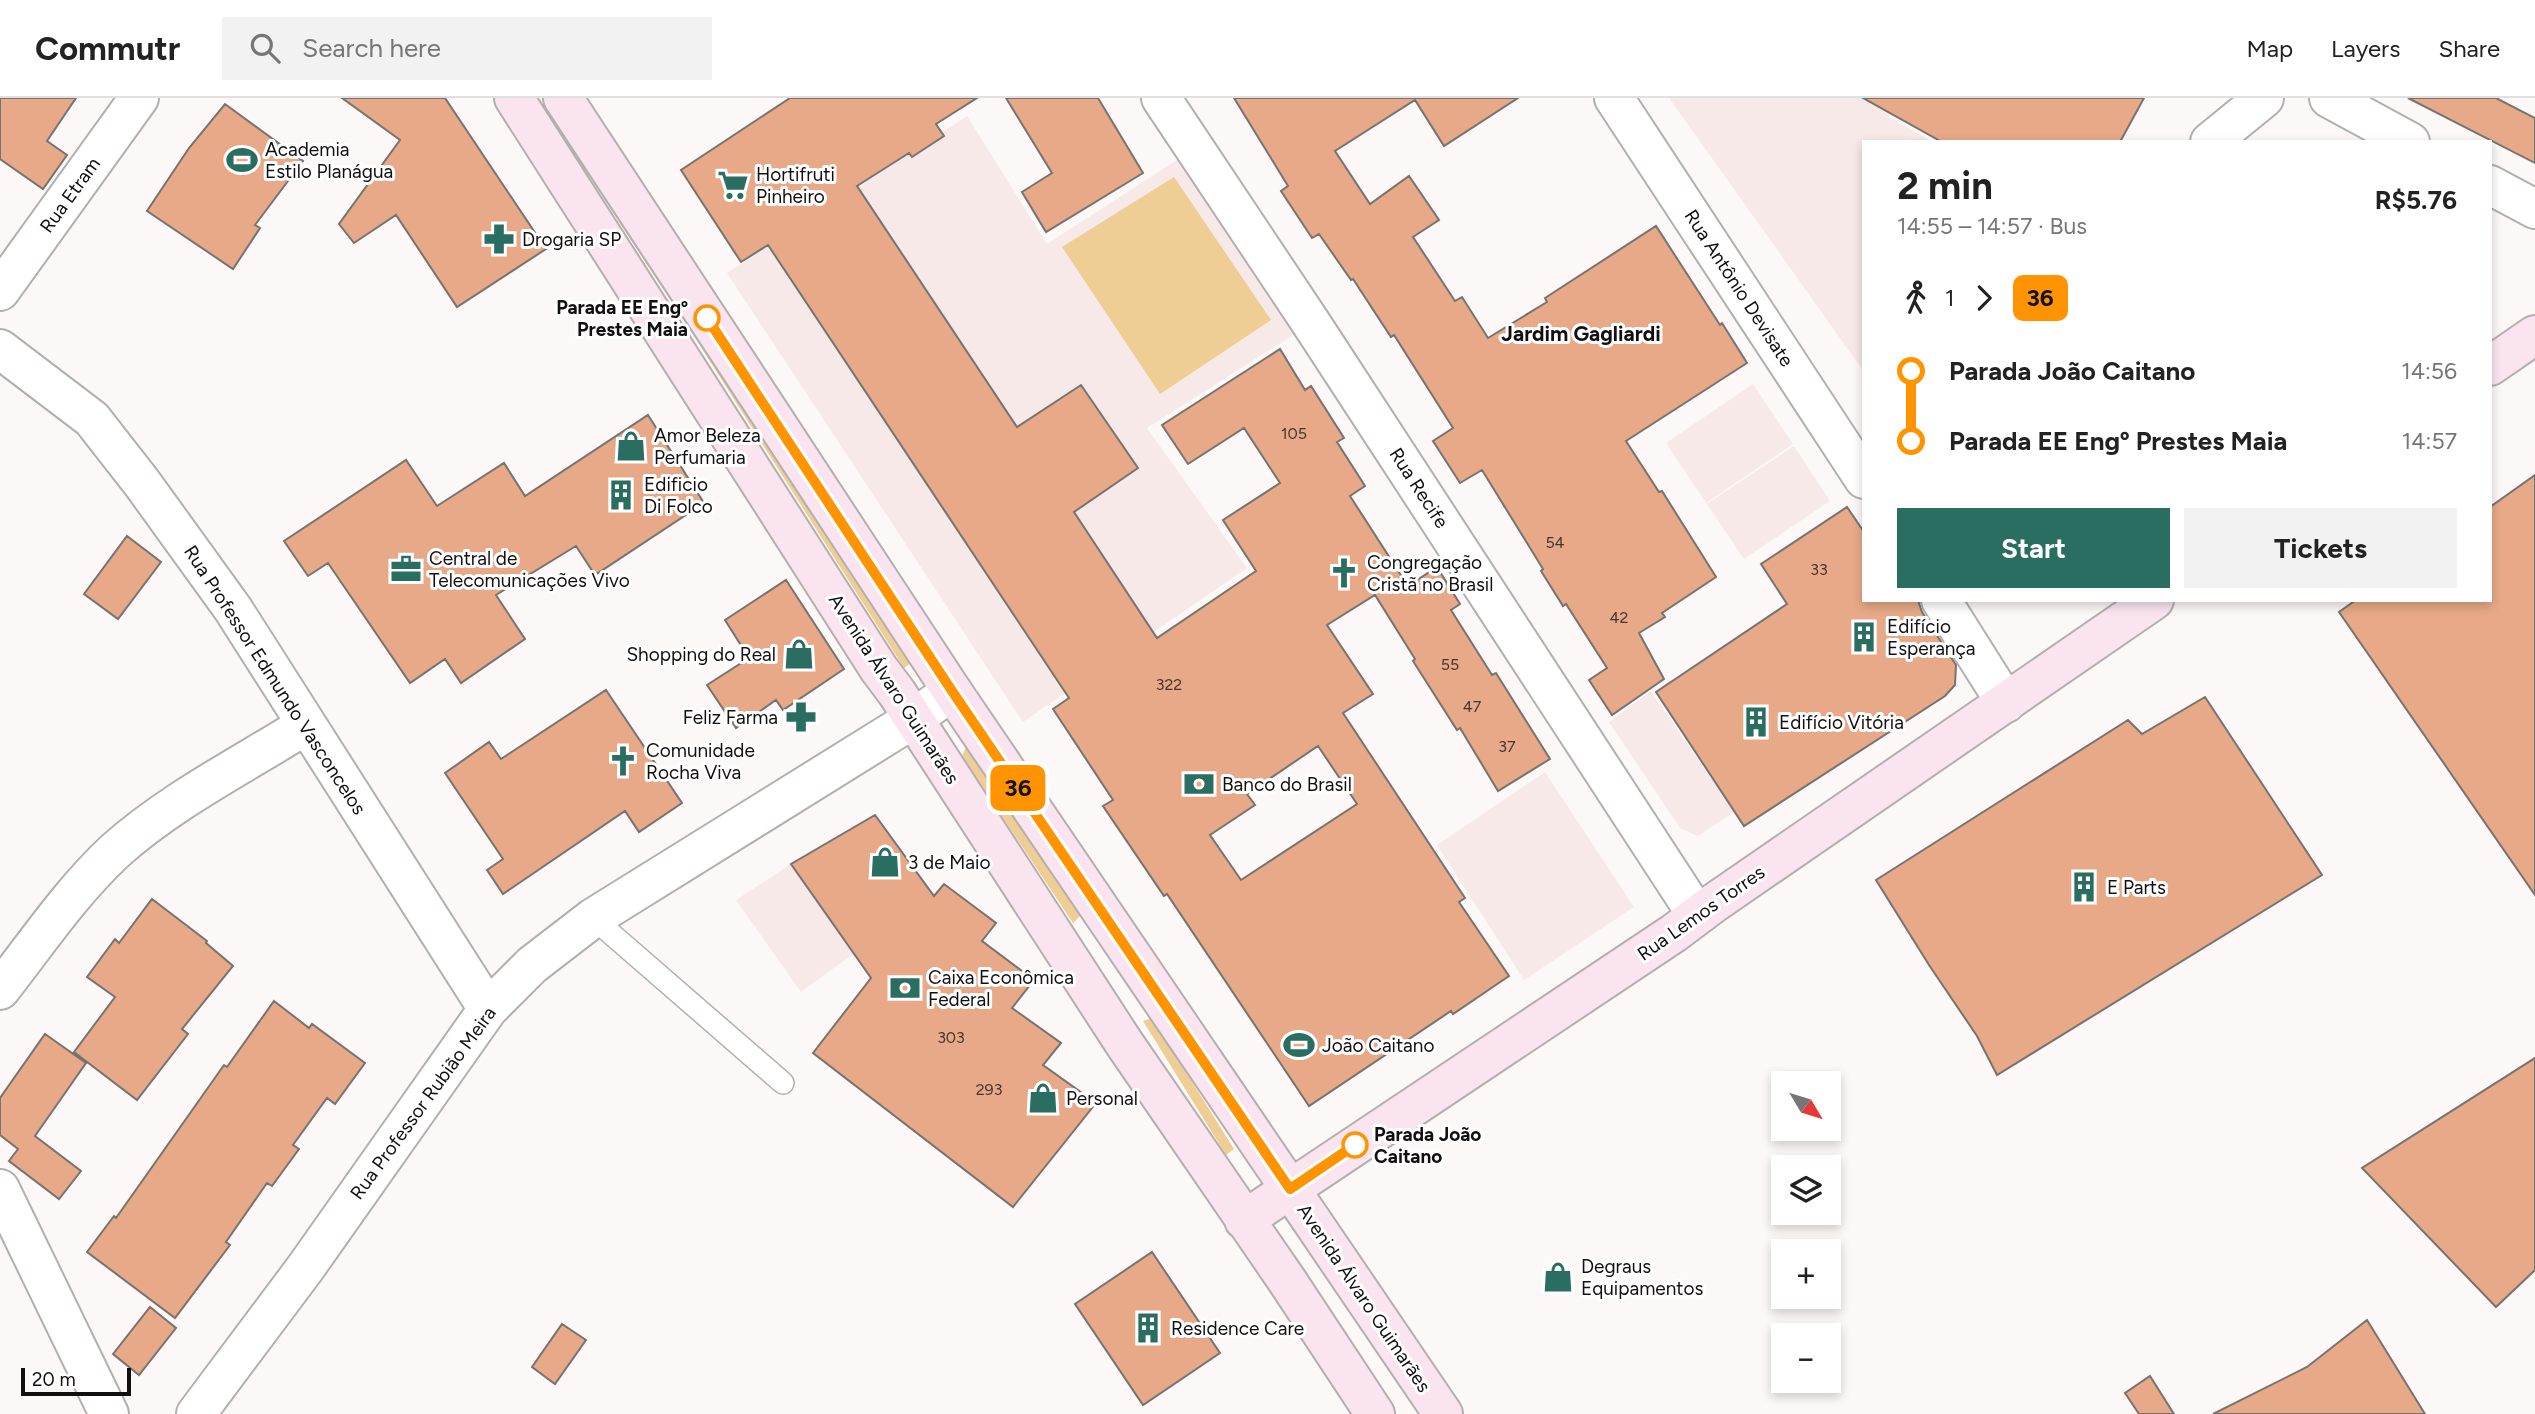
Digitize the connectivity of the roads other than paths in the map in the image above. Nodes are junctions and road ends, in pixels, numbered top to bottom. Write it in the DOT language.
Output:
graph roads {
  1 [pos="139,98"];
  2 [pos="514,98"];
  3 [pos="563,98"];
  4 [pos="1161,98"];
  5 [pos="1614,98"];
  6 [pos="2264,98"];
  7 [pos="2329,98"];
  8 [pos="2212,140"];
  9 [pos="2406,140"];
  10 [pos="2492,186"];
  11 [pos="2535,209"];
  12 [pos="0,291"];
  13 [pos="2535,335"];
  14 [pos="0,349"];
  15 [pos="2492,365"];
  16 [pos="1852,434"];
  17 [pos="1862,472"];
  18 [pos="1942,602"];
  19 [pos="2151,602"];
  20 [pos="952,691"];
  21 [pos="2006,703"];
  22 [pos="913,719"];
  23 [pos="306,725"];
  24 [pos="1697,915"];
  25 [pos="593,918"];
  26 [pos="1111,925"];
  27 [pos="1067,955"];
  28 [pos="0,990"];
  29 [pos="488,1009"];
  30 [pos="783,1083"];
  31 [pos="0,1189"];
  32 [pos="1290,1189"];
  33 [pos="1244,1220"];
  34 [pos="109,1414"];
  35 [pos="196,1414"];
  36 [pos="1375,1414"];
  37 [pos="1443,1414"];
  1 -- 12 [label="street, Rua Etram"];
  2 -- 22 [label="street, Avenida Álvaro Guimarães"];
  3 -- 20 [label="street, Avenida Álvaro Guimarães"];
  4 -- 24 [label="street, Rua Recife"];
  5 -- 16 [label="street, Rua Antônio Devisate"];
  6 -- 8 [label="street"];
  7 -- 9 [label="street"];
  10 -- 11 [label="street"];
  13 -- 15 [label="street"];
  14 -- 23 [label="street, Rua Professor Edmundo Vasconcelos"];
  16 -- 17 [label="street, Rua Antônio Devisate"];
  18 -- 21 [label="street"];
  19 -- 21 [label="street, Rua Lemos Torres"];
  20 -- 22 [label="street, Rua Professor Rubião Meira"];
  20 -- 26 [label="street, Avenida Álvaro Guimarães"];
  21 -- 24 [label="street, Rua Lemos Torres"];
  22 -- 25 [label="street, Rua Professor Rubião Meira"];
  22 -- 27 [label="street, Avenida Álvaro Guimarães"];
  23 -- 28 [label="street"];
  23 -- 29 [label="street, Rua Professor Edmundo Vasconcelos"];
  24 -- 32 [label="street, Rua Lemos Torres"];
  25 -- 29 [label="street, Rua Professor Rubião Meira"];
  25 -- 30 [label="lane"];
  26 -- 27 [label="street"];
  26 -- 32 [label="street, Avenida Álvaro Guimarães"];
  27 -- 33 [label="street, Avenida Álvaro Guimarães"];
  29 -- 35 [label="street, Rua Professor Rubião Meira"];
  31 -- 34 [label="street"];
  32 -- 33 [label="street, Rua Lemos Torres"];
  32 -- 37 [label="street, Avenida Álvaro Guimarães"];
  33 -- 36 [label="street, Avenida Álvaro Guimarães"];
}
